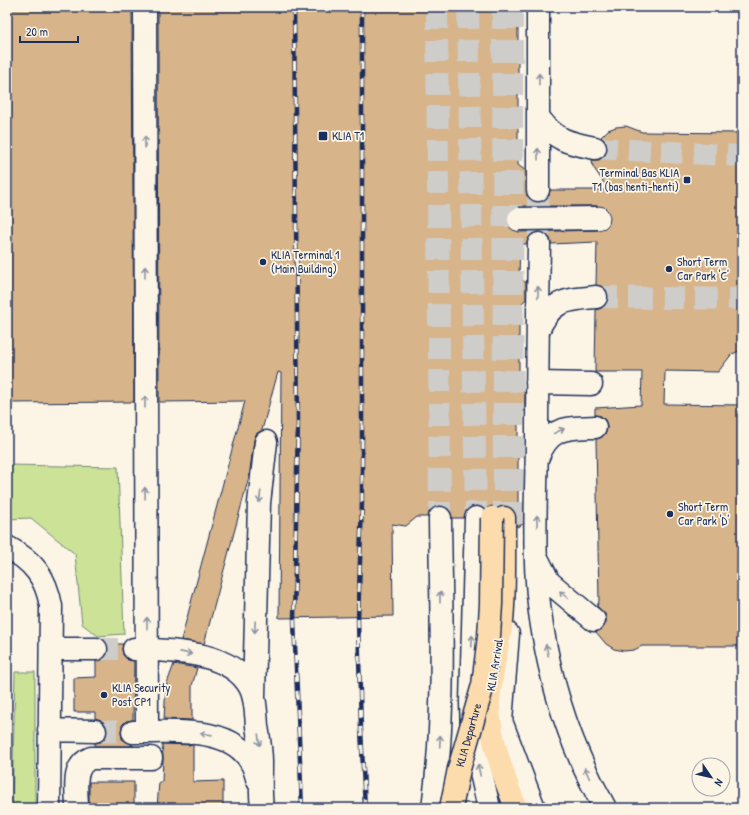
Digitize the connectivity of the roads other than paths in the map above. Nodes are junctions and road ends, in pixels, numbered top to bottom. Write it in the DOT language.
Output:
graph roads {
  1 [pos="145,7"];
  2 [pos="538,7"];
  3 [pos="539,118"];
  4 [pos="594,148"];
  5 [pos="538,190"];
  6 [pos="598,218"];
  7 [pos="519,219"];
  8 [pos="538,244"];
  9 [pos="596,297"];
  10 [pos="538,331"];
  11 [pos="537,383"];
  12 [pos="591,384"];
  13 [pos="595,427"];
  14 [pos="265,450"];
  15 [pos="537,459"];
  16 [pos="440,518"];
  17 [pos="496,520"];
  18 [pos="7,547"];
  19 [pos="537,556"];
  20 [pos="594,620"];
  21 [pos="51,649"];
  22 [pos="96,649"];
  23 [pos="140,649"];
  24 [pos="254,696"];
  25 [pos="49,730"];
  26 [pos="95,731"];
  27 [pos="151,758"];
  28 [pos="260,786"];
  29 [pos="49,808"];
  30 [pos="77,808"];
  31 [pos="262,808"];
  32 [pos="433,808"];
  33 [pos="451,808"];
  34 [pos="489,808"];
  35 [pos="516,808"];
  36 [pos="534,808"];
  37 [pos="605,808"];
  23 -- 1 [label="street, one-way"];
  3 -- 2 [label="street, one-way"];
  3 -- 4 [label="street"];
  5 -- 3 [label="street, one-way"];
  6 -- 7 [label="street, bridge"];
  10 -- 8 [label="street, one-way"];
  9 -- 10 [label="street"];
  10 -- 11 [label="street"];
  11 -- 12 [label="street"];
  11 -- 15 [label="street"];
  15 -- 13 [label="street, one-way"];
  14 -- 24 [label="street, one-way"];
  19 -- 15 [label="street, one-way"];
  32 -- 16 [label="street, one-way"];
  17 -- 33 [label="main road, KLIA Departure, bridge"];
  34 -- 17 [label="street, one-way"];
  17 -- 35 [label="main road, KLIA Arrival"];
  17 -- 36 [label="street"];
  18 -- 21 [label="street"];
  20 -- 19 [label="street, one-way"];
  37 -- 19 [label="street, one-way"];
  21 -- 22 [label="street"];
  21 -- 25 [label="street"];
  23 -- 24 [label="street, one-way"];
  28 -- 23 [label="street, one-way"];
  24 -- 28 [label="street, one-way"];
  25 -- 26 [label="street"];
  25 -- 29 [label="street"];
  27 -- 30 [label="street"];
  28 -- 31 [label="street"];
}
